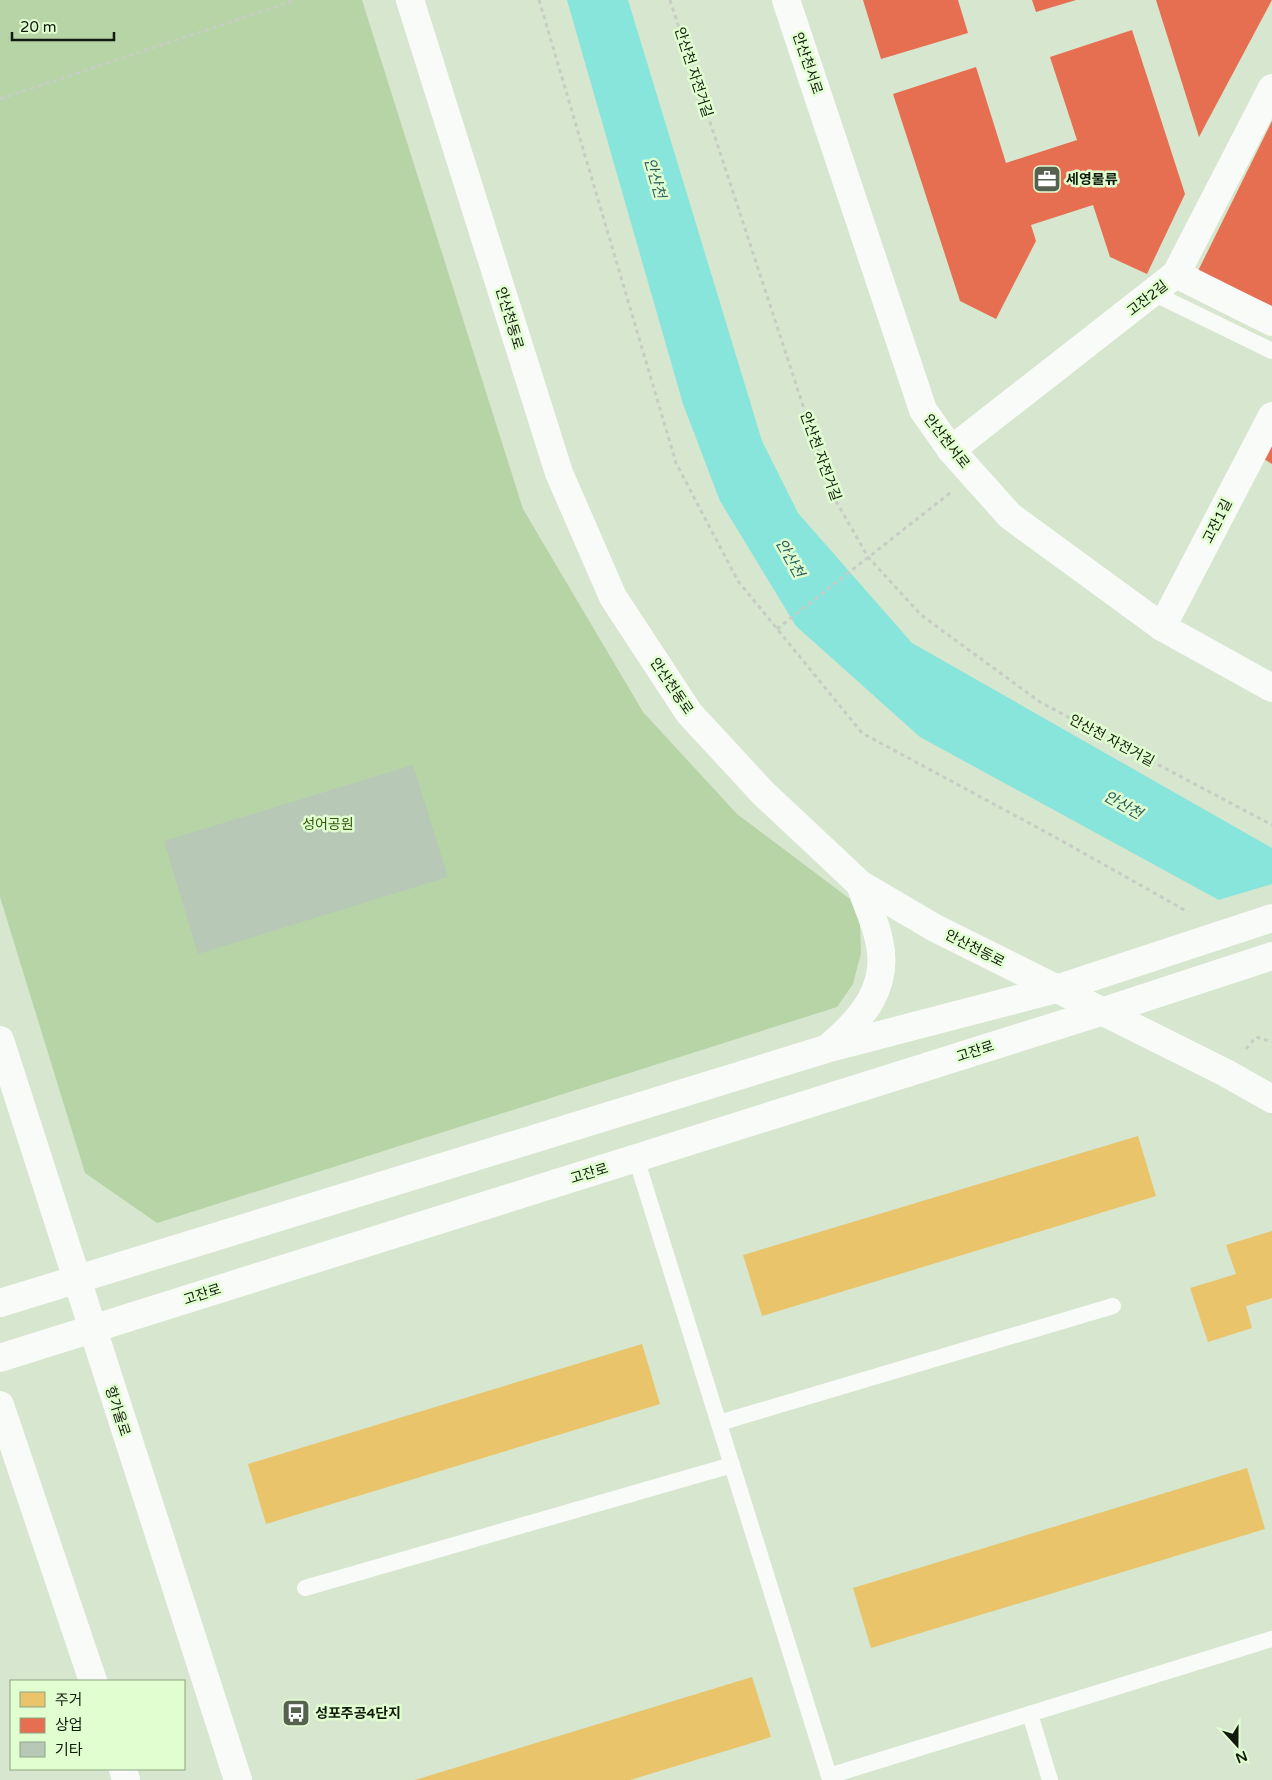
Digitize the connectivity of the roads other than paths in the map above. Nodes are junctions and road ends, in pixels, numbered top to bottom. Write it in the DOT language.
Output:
graph roads {
  1 [pos="410,0"];
  2 [pos="786,0"];
  3 [pos="1272,88"];
  4 [pos="1176,274"];
  5 [pos="1153,293"];
  6 [pos="1272,322"];
  7 [pos="1272,351"];
  8 [pos="1272,416"];
  9 [pos="951,450"];
  10 [pos="1162,627"];
  11 [pos="1272,688"];
  12 [pos="860,884"];
  13 [pos="1272,918"];
  14 [pos="1272,956"];
  15 [pos="1056,990"];
  16 [pos="1104,1011"];
  17 [pos="0,1040"];
  18 [pos="826,1049"];
  19 [pos="1272,1099"];
  20 [pos="636,1158"];
  21 [pos="77,1279"];
  22 [pos="0,1302"];
  23 [pos="1112,1306"];
  24 [pos="92,1329"];
  25 [pos="0,1358"];
  26 [pos="0,1405"];
  27 [pos="720,1423"];
  28 [pos="732,1465"];
  29 [pos="305,1588"];
  30 [pos="1272,1639"];
  31 [pos="93,1680"];
  32 [pos="1030,1714"];
  33 [pos="827,1778"];
  34 [pos="238,1780"];
  35 [pos="1050,1780"];
  1 -- 12 [label="street, 안산천동로"];
  2 -- 9 [label="street, 안산천서로"];
  3 -- 4 [label="street, 고잔2길"];
  4 -- 5 [label="street, 고잔2길"];
  4 -- 6 [label="street"];
  5 -- 7 [label="lane"];
  5 -- 9 [label="street, 고잔2길"];
  8 -- 10 [label="street, 고잔1길"];
  9 -- 10 [label="street, 안산천서로"];
  10 -- 11 [label="street, 안산천서로"];
  12 -- 15 [label="street, 안산천동로"];
  12 -- 18 [label="street"];
  13 -- 15 [label="street"];
  14 -- 16 [label="street, 고잔로"];
  15 -- 16 [label="street, 안산천동로"];
  15 -- 18 [label="street"];
  16 -- 19 [label="street, 안산천동로"];
  16 -- 20 [label="street, 고잔로"];
  17 -- 21 [label="street, 항가울로"];
  18 -- 21 [label="street"];
  20 -- 24 [label="street, 고잔로"];
  20 -- 27 [label="lane"];
  21 -- 22 [label="street"];
  21 -- 24 [label="street, 항가울로"];
  23 -- 27 [label="lane"];
  24 -- 25 [label="street, 고잔로"];
  24 -- 34 [label="street, 항가울로"];
  26 -- 31 [label="street"];
  27 -- 28 [label="lane"];
  28 -- 29 [label="lane"];
  28 -- 33 [label="lane"];
  30 -- 32 [label="lane"];
  32 -- 33 [label="lane"];
  32 -- 35 [label="lane"];
}
